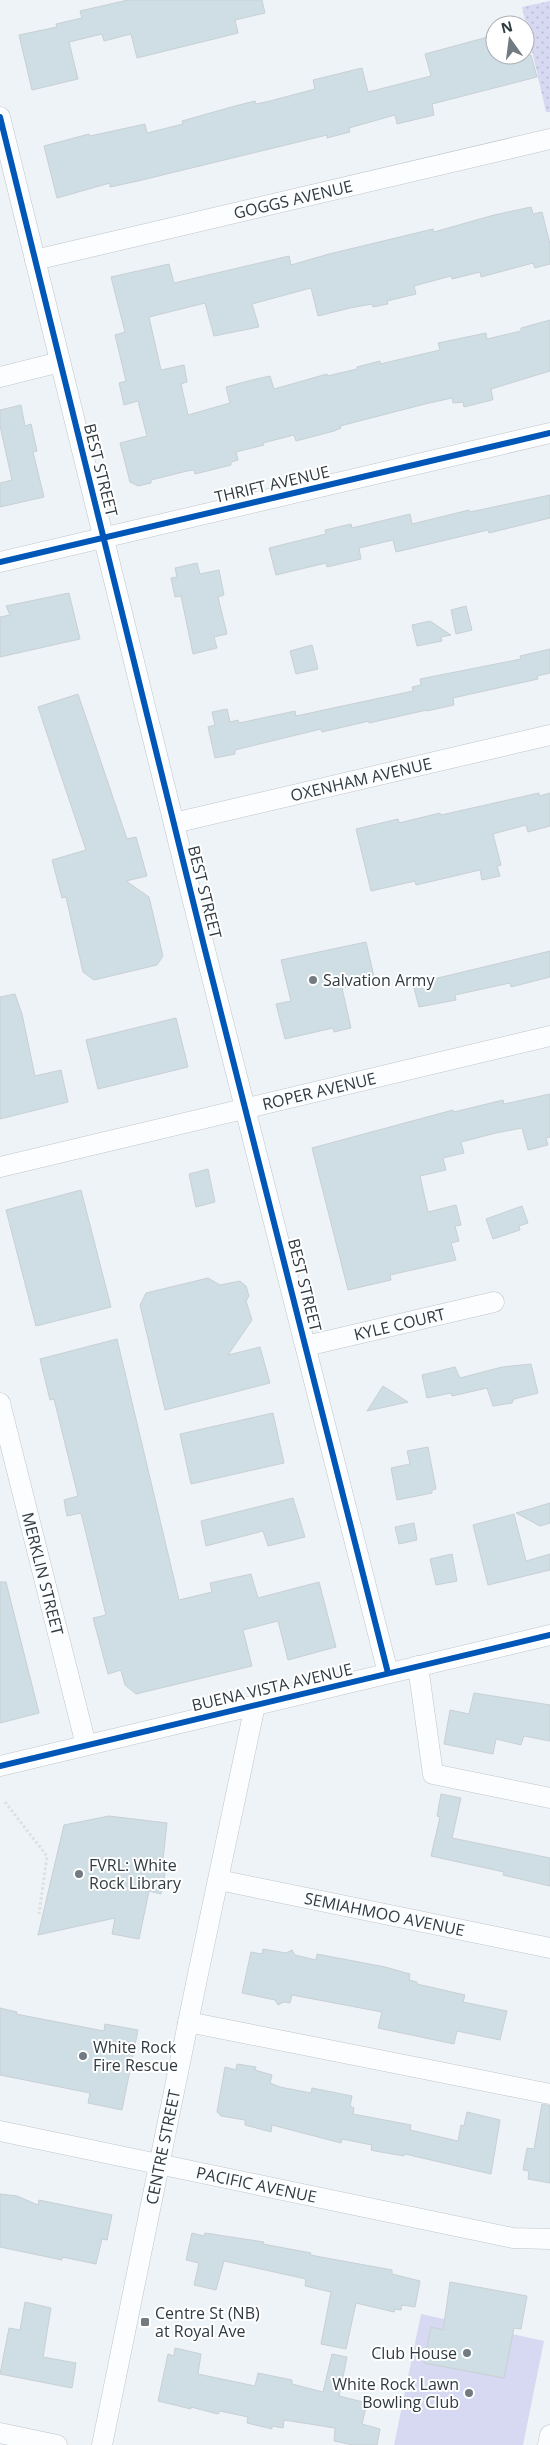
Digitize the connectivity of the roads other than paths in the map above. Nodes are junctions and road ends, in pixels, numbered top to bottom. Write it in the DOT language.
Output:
graph roads {
  1 [pos="0,117"];
  2 [pos="550,139"];
  3 [pos="35,260"];
  4 [pos="60,362"];
  5 [pos="0,376"];
  6 [pos="550,433"];
  7 [pos="104,538"];
  8 [pos="0,562"];
  9 [pos="550,735"];
  10 [pos="174,823"];
  11 [pos="550,1036"];
  12 [pos="245,1109"];
  13 [pos="0,1167"];
  14 [pos="494,1302"];
  15 [pos="306,1346"];
  16 [pos="0,1404"];
  17 [pos="550,1635"];
  18 [pos="418,1666"];
  19 [pos="388,1673"];
  20 [pos="255,1704"];
  21 [pos="86,1745"];
  22 [pos="0,1766"];
  23 [pos="550,1798"];
  24 [pos="219,1880"];
  25 [pos="550,1948"];
  26 [pos="188,2022"];
  27 [pos="550,2094"];
  28 [pos="0,2131"];
  29 [pos="160,2165"];
  30 [pos="513,2238"];
  31 [pos="550,2239"];
  32 [pos="550,2254"];
  33 [pos="0,2433"];
  34 [pos="550,2435"];
  35 [pos="57,2445"];
  36 [pos="102,2445"];
  37 [pos="548,2445"];
  1 -- 3 [label="street, BEST STREET"];
  2 -- 3 [label="street, GOGGS AVENUE"];
  3 -- 4 [label="street, BEST STREET"];
  4 -- 5 [label="street"];
  4 -- 7 [label="street, BEST STREET"];
  6 -- 7 [label="street, THRIFT AVENUE"];
  7 -- 8 [label="street, THRIFT AVENUE"];
  7 -- 10 [label="street, BEST STREET"];
  9 -- 10 [label="street, OXENHAM AVENUE"];
  10 -- 12 [label="street, BEST STREET"];
  11 -- 12 [label="street, ROPER AVENUE"];
  12 -- 13 [label="street, ROPER AVENUE"];
  12 -- 15 [label="street, BEST STREET"];
  14 -- 15 [label="street, KYLE COURT"];
  15 -- 19 [label="street, BEST STREET"];
  16 -- 21 [label="street, MERKLIN STREET"];
  17 -- 18 [label="street, BUENA VISTA AVENUE"];
  18 -- 19 [label="street, BUENA VISTA AVENUE"];
  18 -- 23 [label="street"];
  19 -- 20 [label="street, BUENA VISTA AVENUE"];
  20 -- 21 [label="street, BUENA VISTA AVENUE"];
  20 -- 24 [label="street, CENTRE STREET"];
  21 -- 22 [label="street, BUENA VISTA AVENUE"];
  24 -- 25 [label="street, SEMIAHMOO AVENUE"];
  24 -- 26 [label="street, CENTRE STREET"];
  26 -- 27 [label="street"];
  26 -- 29 [label="street, CENTRE STREET"];
  28 -- 29 [label="street, PACIFIC AVENUE"];
  29 -- 30 [label="street, PACIFIC AVENUE"];
  29 -- 36 [label="street, CENTRE STREET"];
  30 -- 31 [label="street, PACIFIC AVENUE"];
  30 -- 32 [label="street, PACIFIC AVENUE"];
  33 -- 35 [label="street"];
  34 -- 37 [label="street"];
}
